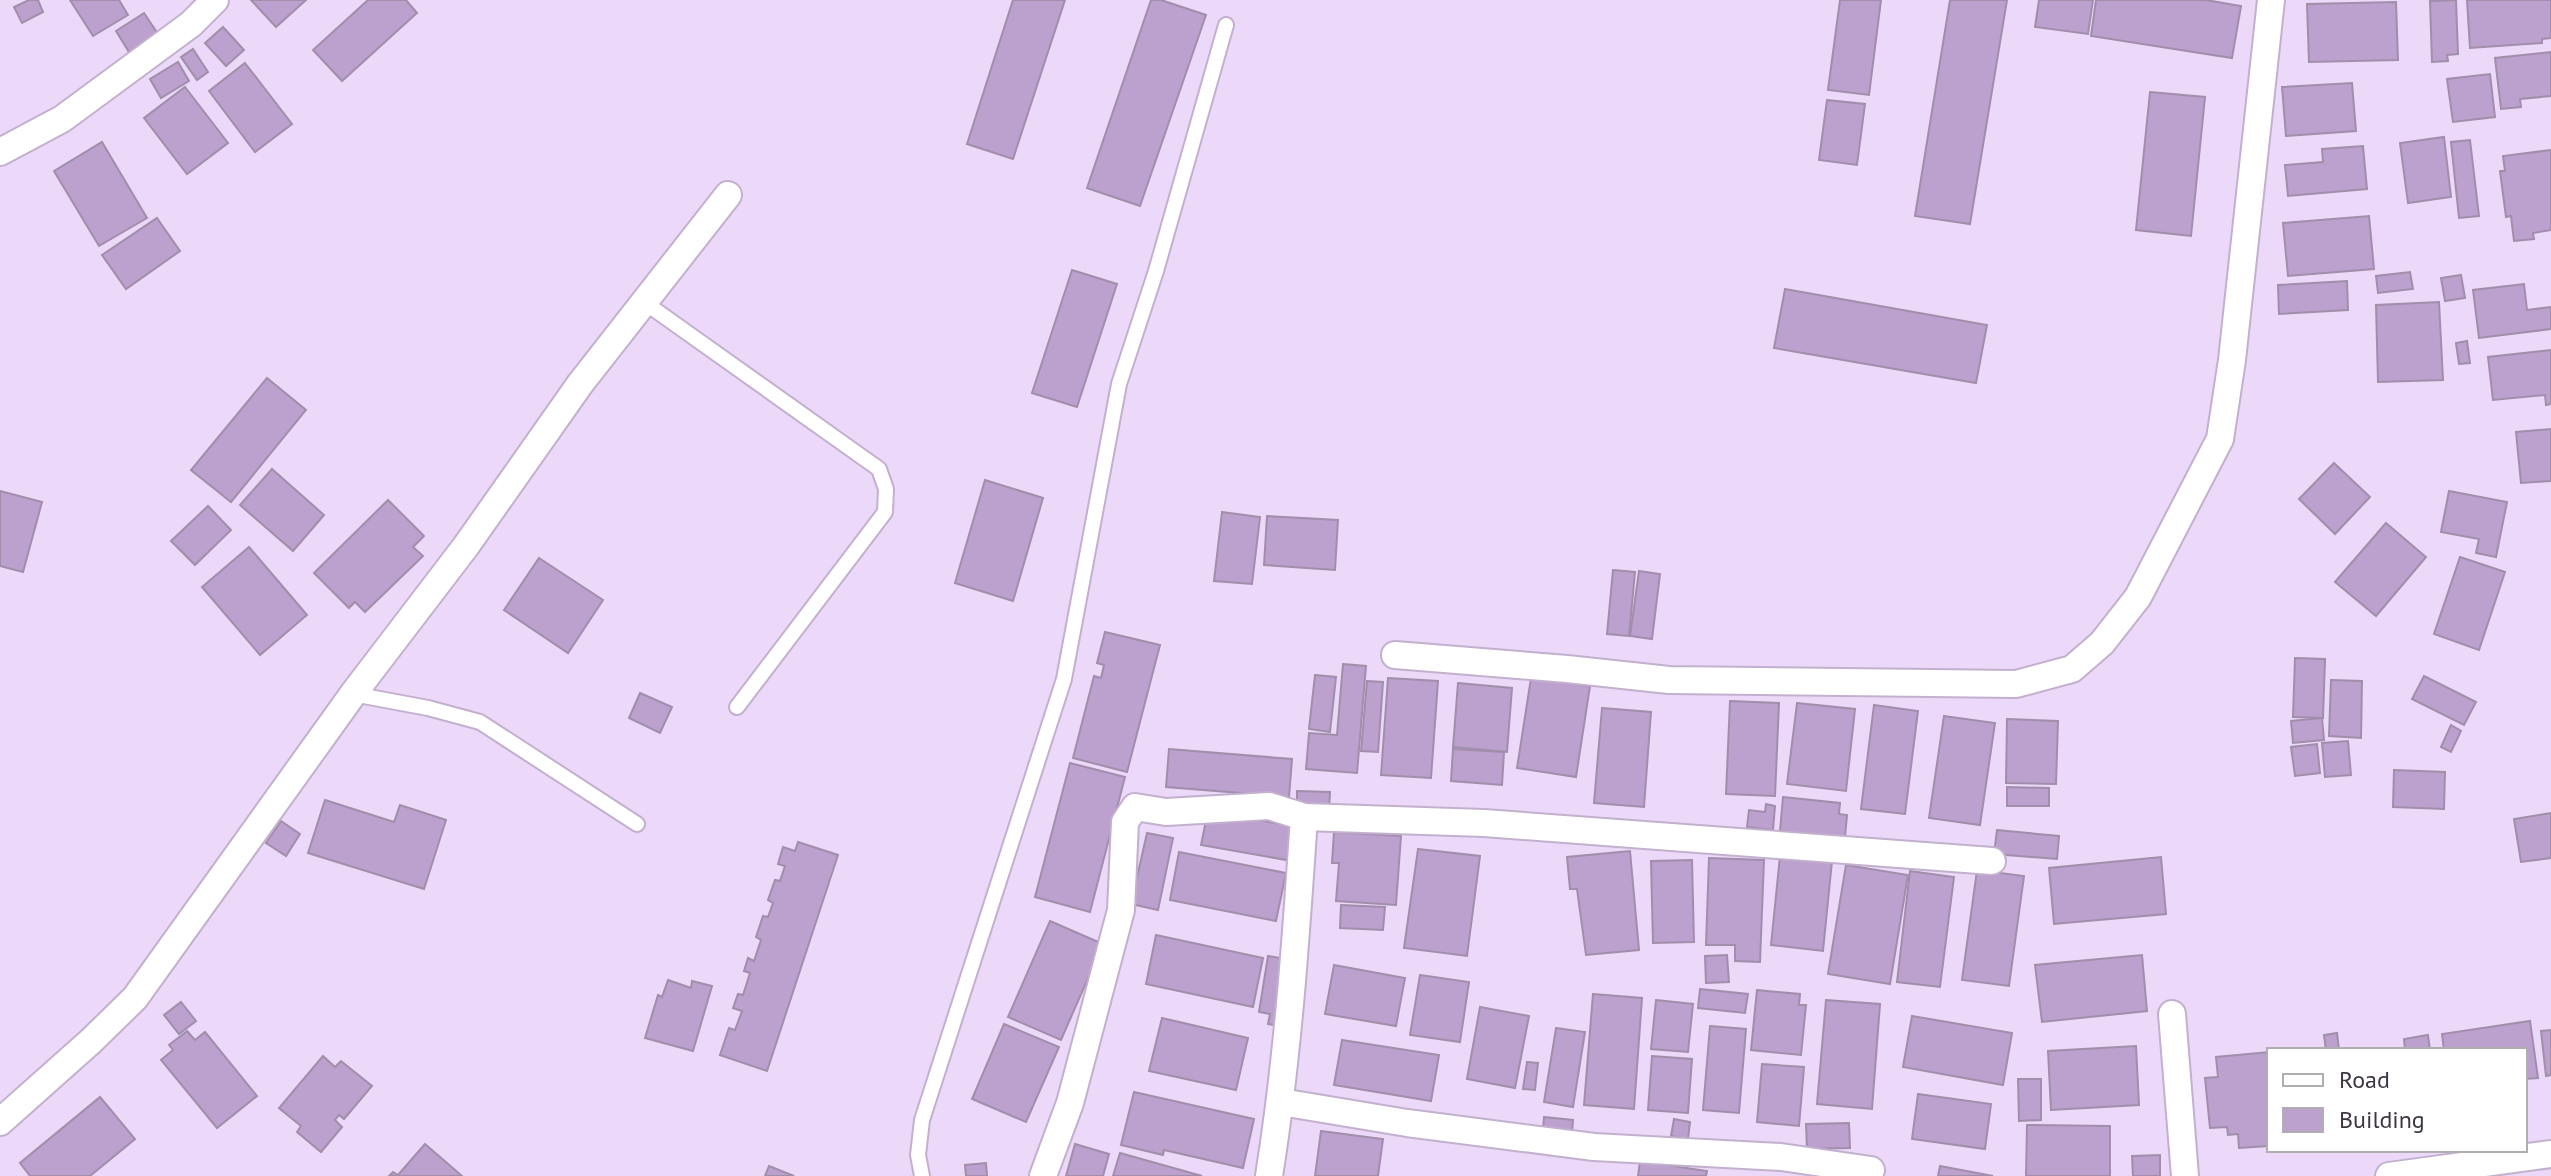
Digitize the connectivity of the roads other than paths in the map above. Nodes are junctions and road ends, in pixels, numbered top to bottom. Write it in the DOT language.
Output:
graph roads {
  1 [pos="2271,0"];
  2 [pos="211,1"];
  3 [pos="1226,25"];
  4 [pos="0,152"];
  5 [pos="728,195"];
  6 [pos="644,302"];
  7 [pos="1395,655"];
  8 [pos="353,694"];
  9 [pos="737,707"];
  10 [pos="1304,817"];
  11 [pos="637,824"];
  12 [pos="1992,861"];
  13 [pos="2172,1014"];
  14 [pos="1281,1102"];
  15 [pos="0,1122"];
  16 [pos="2551,1154"];
  17 [pos="1871,1170"];
  18 [pos="922,1176"];
  19 [pos="1043,1176"];
  20 [pos="1269,1176"];
  21 [pos="2185,1176"];
  22 [pos="2389,1176"];
  1 -- 7 [label="street"];
  2 -- 4 [label="street"];
  3 -- 18 [label="lane"];
  5 -- 6 [label="street"];
  6 -- 8 [label="street"];
  6 -- 9 [label="lane"];
  8 -- 11 [label="lane"];
  8 -- 15 [label="street"];
  10 -- 12 [label="street"];
  10 -- 14 [label="street"];
  10 -- 19 [label="street"];
  13 -- 21 [label="street"];
  14 -- 17 [label="street"];
  14 -- 20 [label="street"];
  16 -- 22 [label="street"];
}
